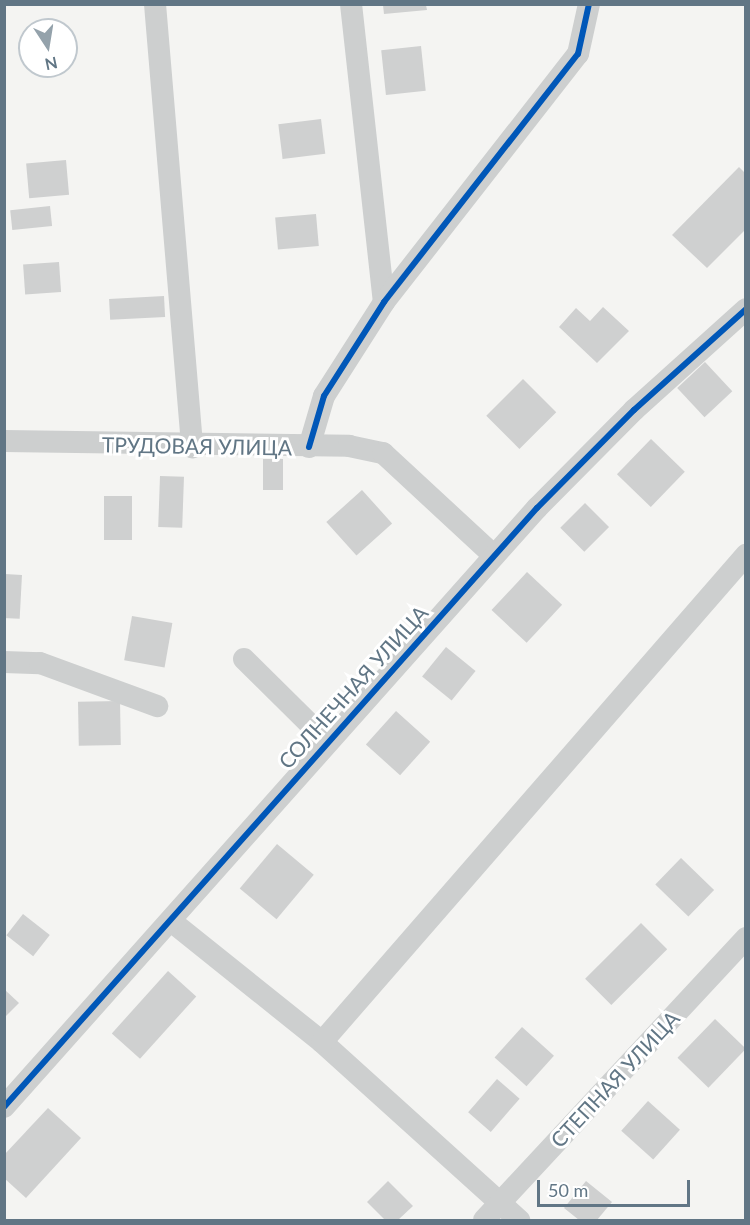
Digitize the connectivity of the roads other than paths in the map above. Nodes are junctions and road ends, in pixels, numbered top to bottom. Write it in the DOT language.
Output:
graph roads {
  1 [pos="155,4"];
  2 [pos="351,4"];
  3 [pos="589,4"];
  4 [pos="384,302"];
  5 [pos="746,309"];
  6 [pos="4,441"];
  7 [pos="192,447"];
  8 [pos="309,447"];
  9 [pos="493,555"];
  10 [pos="746,555"];
  11 [pos="244,659"];
  12 [pos="4,662"];
  13 [pos="156,706"];
  14 [pos="327,741"];
  15 [pos="171,921"];
  16 [pos="746,938"];
  17 [pos="322,1042"];
  18 [pos="4,1107"];
  19 [pos="499,1204"];
  20 [pos="484,1221"];
  21 [pos="519,1221"];
  1 -- 7 [label="street"];
  2 -- 4 [label="street"];
  3 -- 4 [label="street"];
  4 -- 8 [label="street"];
  5 -- 9 [label="street, СОЛНЕЧНАЯ УЛИЦА"];
  6 -- 7 [label="street, ТРУДОВАЯ УЛИЦА"];
  7 -- 8 [label="street, ТРУДОВАЯ УЛИЦА"];
  8 -- 9 [label="street, ТРУДОВАЯ УЛИЦА"];
  9 -- 14 [label="street, СОЛНЕЧНАЯ УЛИЦА"];
  10 -- 17 [label="street"];
  11 -- 14 [label="street"];
  12 -- 13 [label="street"];
  14 -- 15 [label="street, СОЛНЕЧНАЯ УЛИЦА"];
  15 -- 17 [label="street"];
  15 -- 18 [label="street, СОЛНЕЧНАЯ УЛИЦА"];
  16 -- 19 [label="street, СТЕПНАЯ УЛИЦА"];
  17 -- 19 [label="street"];
  19 -- 20 [label="street, СТЕПНАЯ УЛИЦА"];
  19 -- 21 [label="street"];
}
